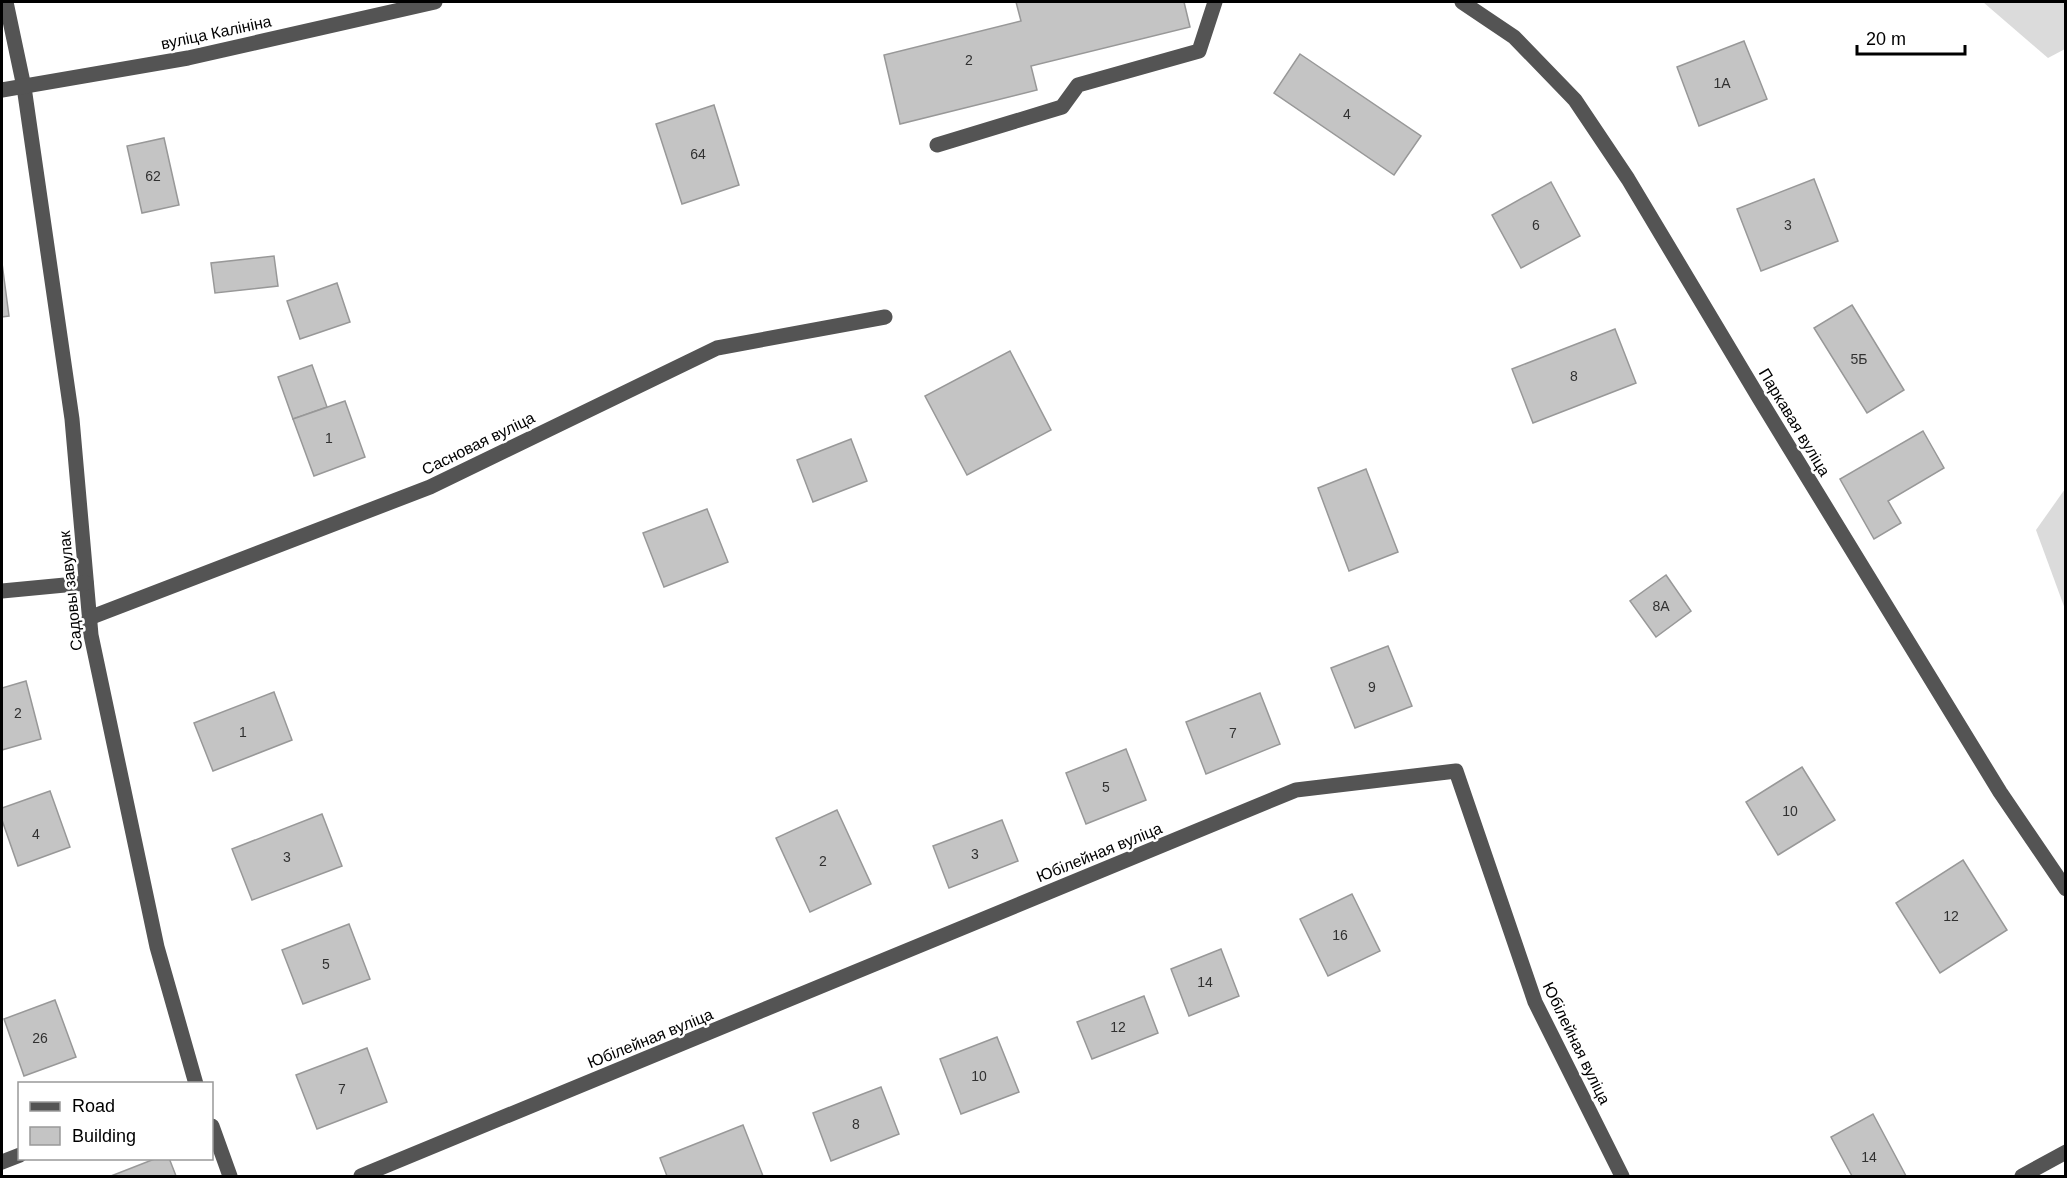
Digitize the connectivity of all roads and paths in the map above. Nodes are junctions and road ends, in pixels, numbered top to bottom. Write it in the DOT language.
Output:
graph roads {
  1 [pos="6,2"];
  2 [pos="435,2"];
  3 [pos="1215,2"];
  4 [pos="1462,2"];
  5 [pos="24,87"];
  6 [pos="2,90"];
  7 [pos="937,145"];
  8 [pos="885,317"];
  9 [pos="86,583"];
  10 [pos="2,591"];
  11 [pos="89,618"];
  12 [pos="2066,889"];
  13 [pos="196,1082"];
  14 [pos="213,1129"];
  15 [pos="2066,1152"];
  16 [pos="18,1156"];
  17 [pos="2,1161"];
  18 [pos="230,1176"];
  19 [pos="361,1176"];
  20 [pos="1622,1176"];
  21 [pos="2022,1176"];
  1 -- 5 [label="street, Садовы завулак"];
  2 -- 5 [label="street, вуліца Калініна"];
  3 -- 7 [label="street"];
  4 -- 12 [label="street, Паркавая вуліца"];
  5 -- 6 [label="street, вуліца Калініна"];
  5 -- 9 [label="street, Садовы завулак"];
  8 -- 11 [label="street, Сасновая вуліца"];
  9 -- 10 [label="street"];
  9 -- 11 [label="street, Садовы завулак"];
  11 -- 13 [label="street, Садовы завулак"];
  14 -- 18 [label="street"];
  15 -- 21 [label="street"];
  16 -- 17 [label="street"];
  19 -- 20 [label="street, Юбілейная вуліца"];
}
